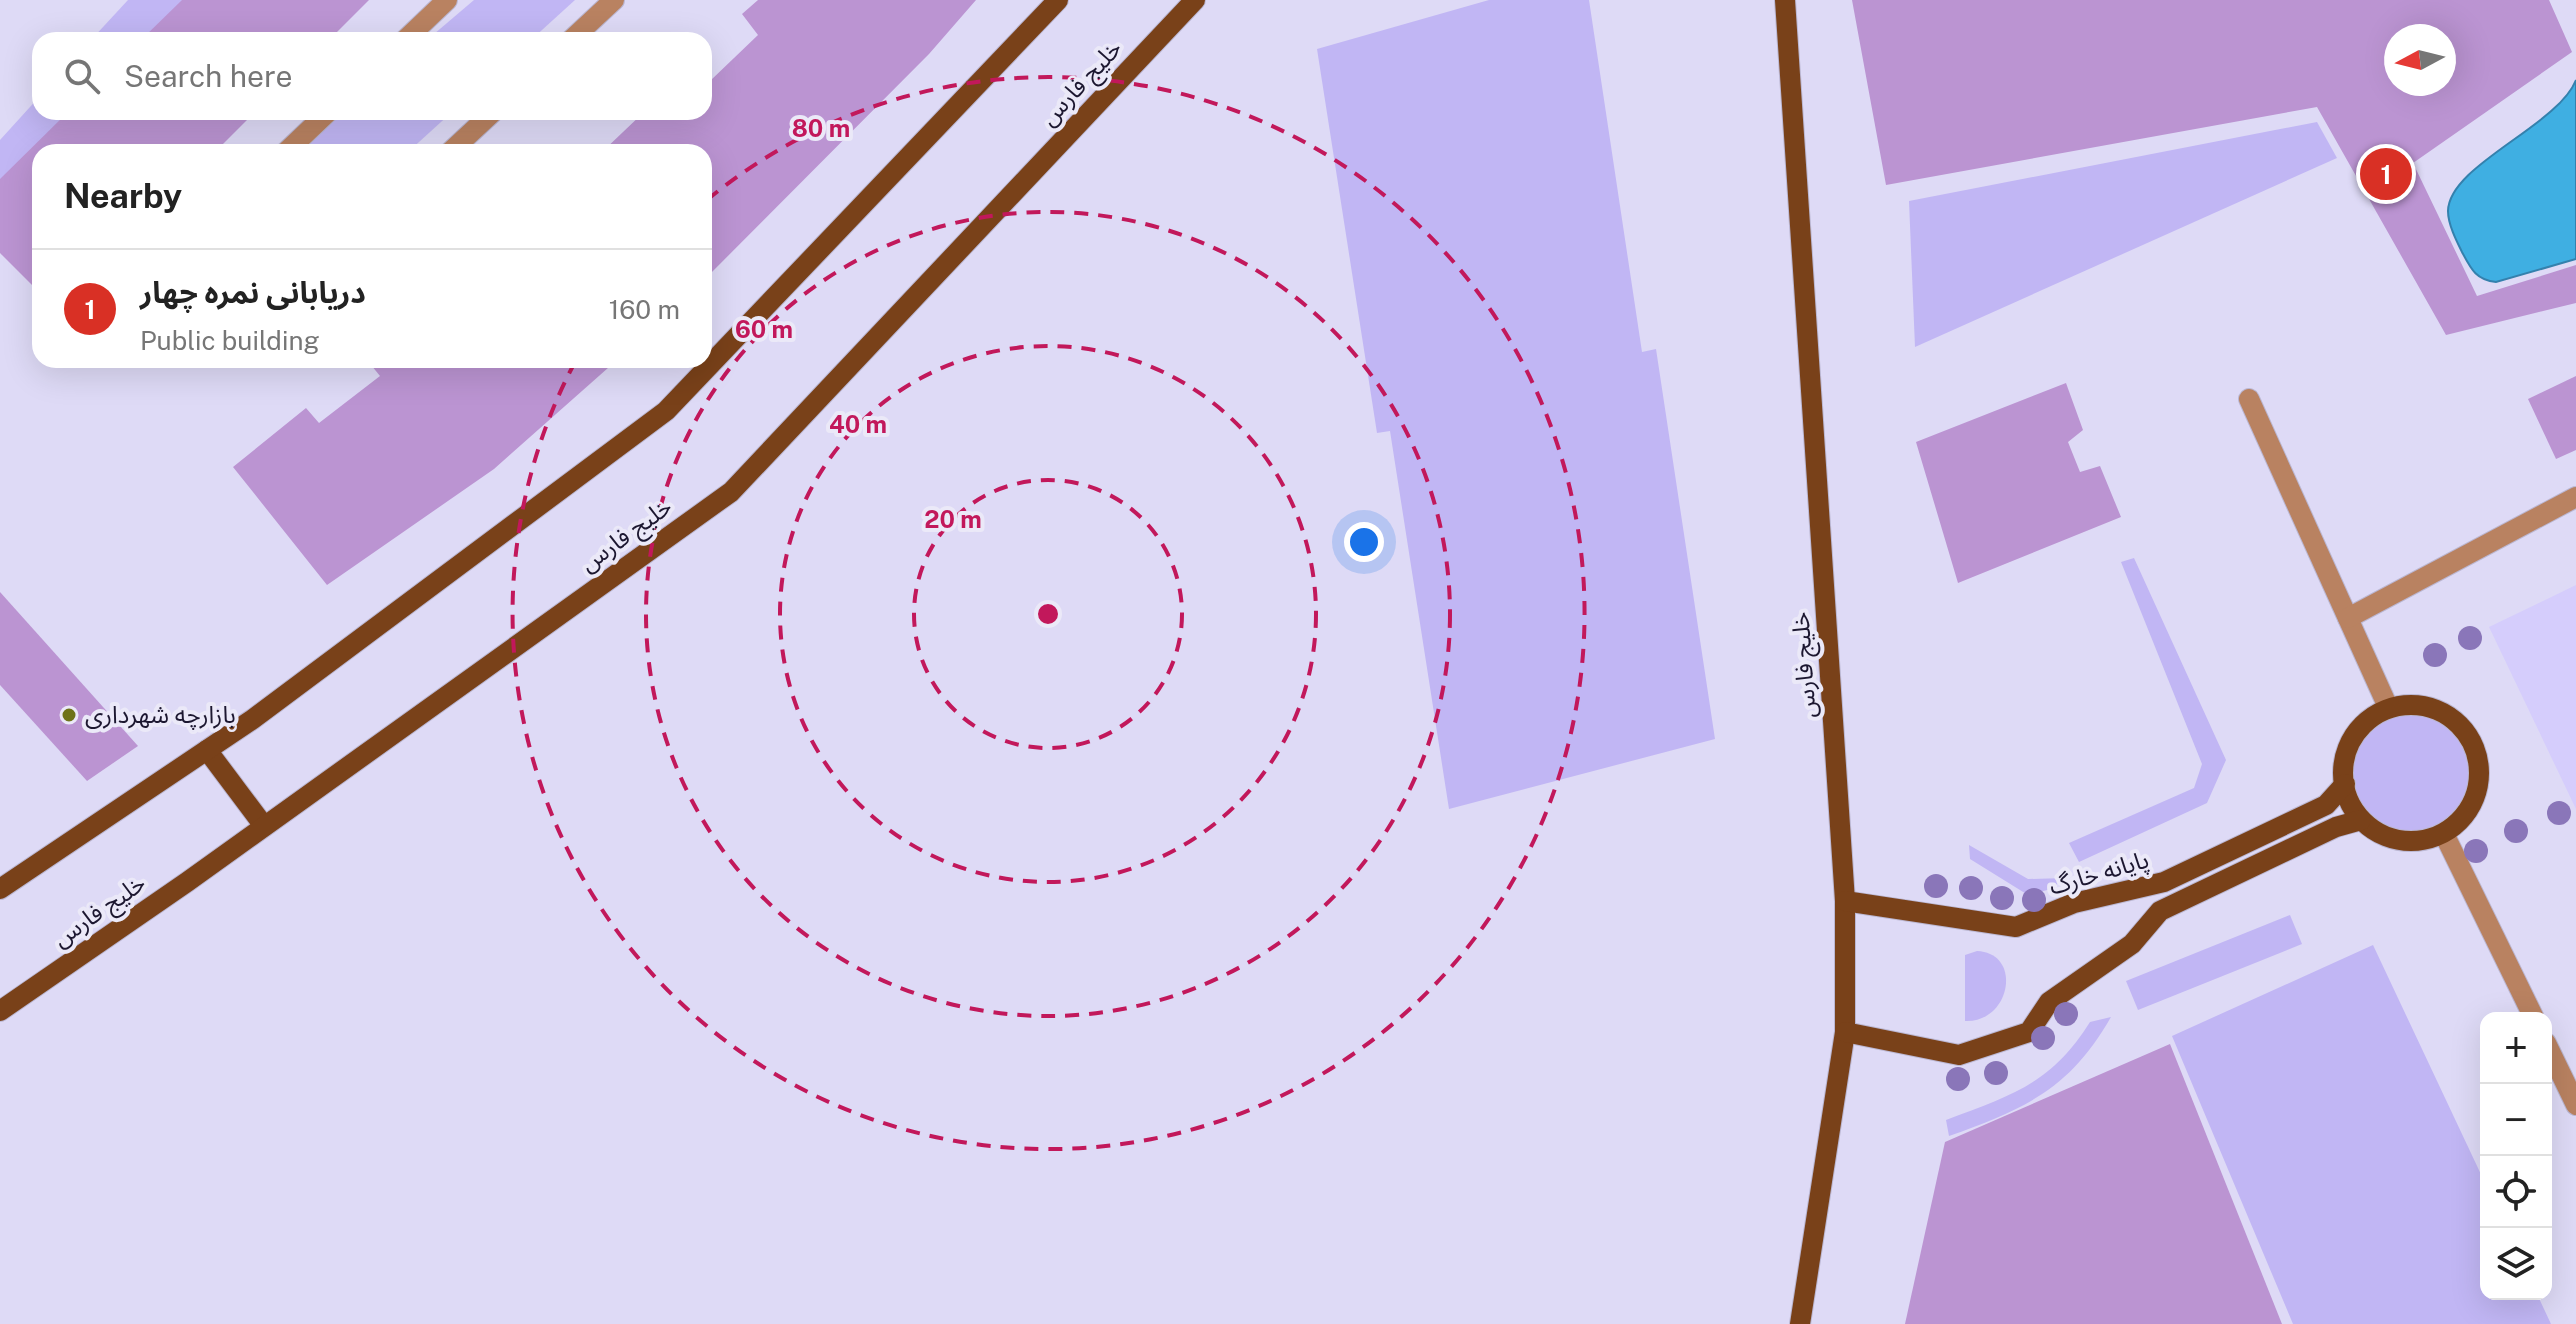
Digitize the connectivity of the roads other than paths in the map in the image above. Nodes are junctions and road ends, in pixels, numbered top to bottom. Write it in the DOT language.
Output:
graph roads {
  1 [pos="447,0"];
  2 [pos="614,0"];
  3 [pos="1058,0"];
  4 [pos="1195,0"];
  5 [pos="1790,3"];
  6 [pos="413,32"];
  7 [pos="580,32"];
  8 [pos="320,120"];
  9 [pos="484,120"];
  10 [pos="294,144"];
  11 [pos="459,144"];
  12 [pos="712,363"];
  13 [pos="707,368"];
  14 [pos="2249,399"];
  15 [pos="2576,497"];
  16 [pos="2348,618"];
  17 [pos="2388,707"];
  18 [pos="207,750"];
  19 [pos="2345,784"];
  20 [pos="2361,820"];
  21 [pos="264,826"];
  22 [pos="2444,834"];
  23 [pos="0,889"];
  24 [pos="1845,901"];
  25 [pos="0,1011"];
  26 [pos="2531,1012"];
  27 [pos="1845,1032"];
  28 [pos="2552,1055"];
  29 [pos="2576,1105"];
  30 [pos="1800,1324"];
  1 -- 6 [label="lane"];
  2 -- 7 [label="lane"];
  3 -- 12 [label="main road"];
  4 -- 21 [label="main road, خلیج فارس"];
  5 -- 24 [label="main road, خلیج فارس"];
  8 -- 10 [label="lane"];
  9 -- 11 [label="lane"];
  13 -- 18 [label="main road"];
  14 -- 16 [label="lane"];
  15 -- 16 [label="lane"];
  16 -- 17 [label="lane"];
  17 -- 19 [label="main road"];
  17 -- 22 [label="main road"];
  18 -- 21 [label="main road"];
  18 -- 23 [label="main road"];
  19 -- 20 [label="main road"];
  19 -- 24 [label="main road, پایانه خارگ"];
  20 -- 22 [label="main road"];
  20 -- 27 [label="main road"];
  21 -- 25 [label="main road, خلیج فارس"];
  22 -- 26 [label="lane"];
  24 -- 27 [label="main road, خلیج فارس"];
  27 -- 30 [label="main road, خلیج فارس"];
  28 -- 29 [label="lane"];
}
